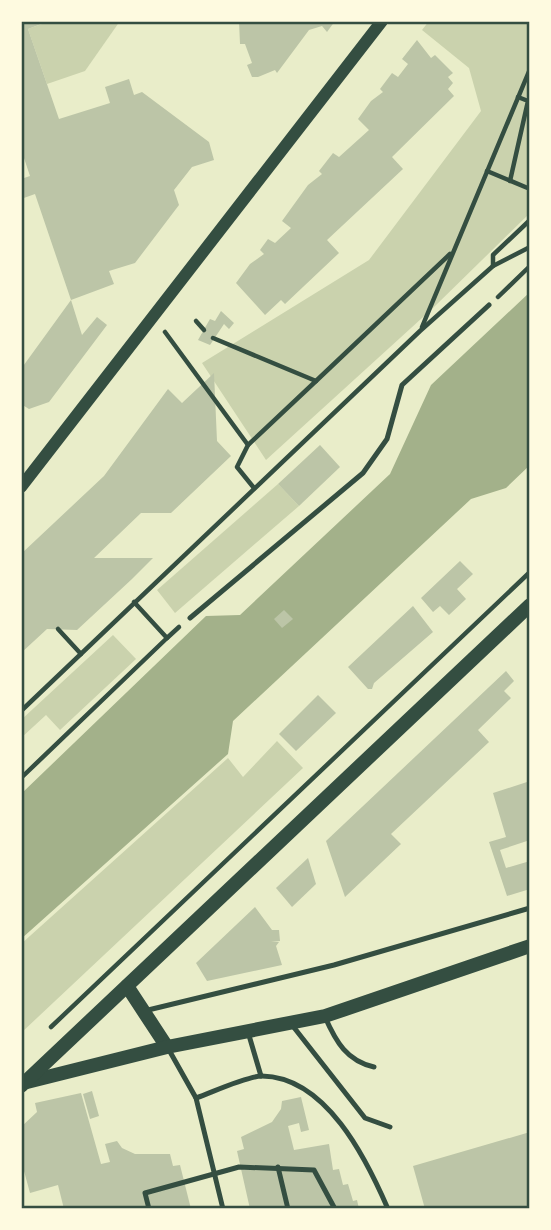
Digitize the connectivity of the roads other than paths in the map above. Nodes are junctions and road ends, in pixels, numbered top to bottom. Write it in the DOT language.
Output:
graph roads {
  1 [pos="382,21"];
  2 [pos="489,305"];
  3 [pos="21,487"];
  4 [pos="530,605"];
  5 [pos="190,618"];
  6 [pos="530,908"];
  7 [pos="530,946"];
  8 [pos="127,986"];
  9 [pos="144,1011"];
  10 [pos="325,1016"];
  11 [pos="290,1023"];
  12 [pos="248,1032"];
  13 [pos="167,1047"];
  14 [pos="374,1067"];
  15 [pos="261,1076"];
  16 [pos="23,1084"];
  17 [pos="196,1098"];
  18 [pos="390,1127"];
  19 [pos="278,1167"];
  20 [pos="149,1209"];
  21 [pos="223,1209"];
  22 [pos="288,1209"];
  23 [pos="335,1209"];
  24 [pos="388,1209"];
  1 -- 3 [label="street"];
  2 -- 5 [label="lane"];
  4 -- 8 [label="main road"];
  6 -- 9 [label="lane"];
  7 -- 10 [label="main road"];
  8 -- 9 [label="main road"];
  8 -- 16 [label="main road"];
  9 -- 13 [label="main road"];
  10 -- 11 [label="main road"];
  10 -- 14 [label="lane"];
  11 -- 12 [label="main road"];
  11 -- 18 [label="lane"];
  12 -- 13 [label="main road"];
  12 -- 15 [label="lane"];
  13 -- 16 [label="main road"];
  13 -- 17 [label="lane"];
  15 -- 17 [label="lane"];
  15 -- 24 [label="lane"];
  17 -- 21 [label="lane"];
  19 -- 20 [label="lane"];
  19 -- 22 [label="lane"];
  19 -- 23 [label="lane"];
}
